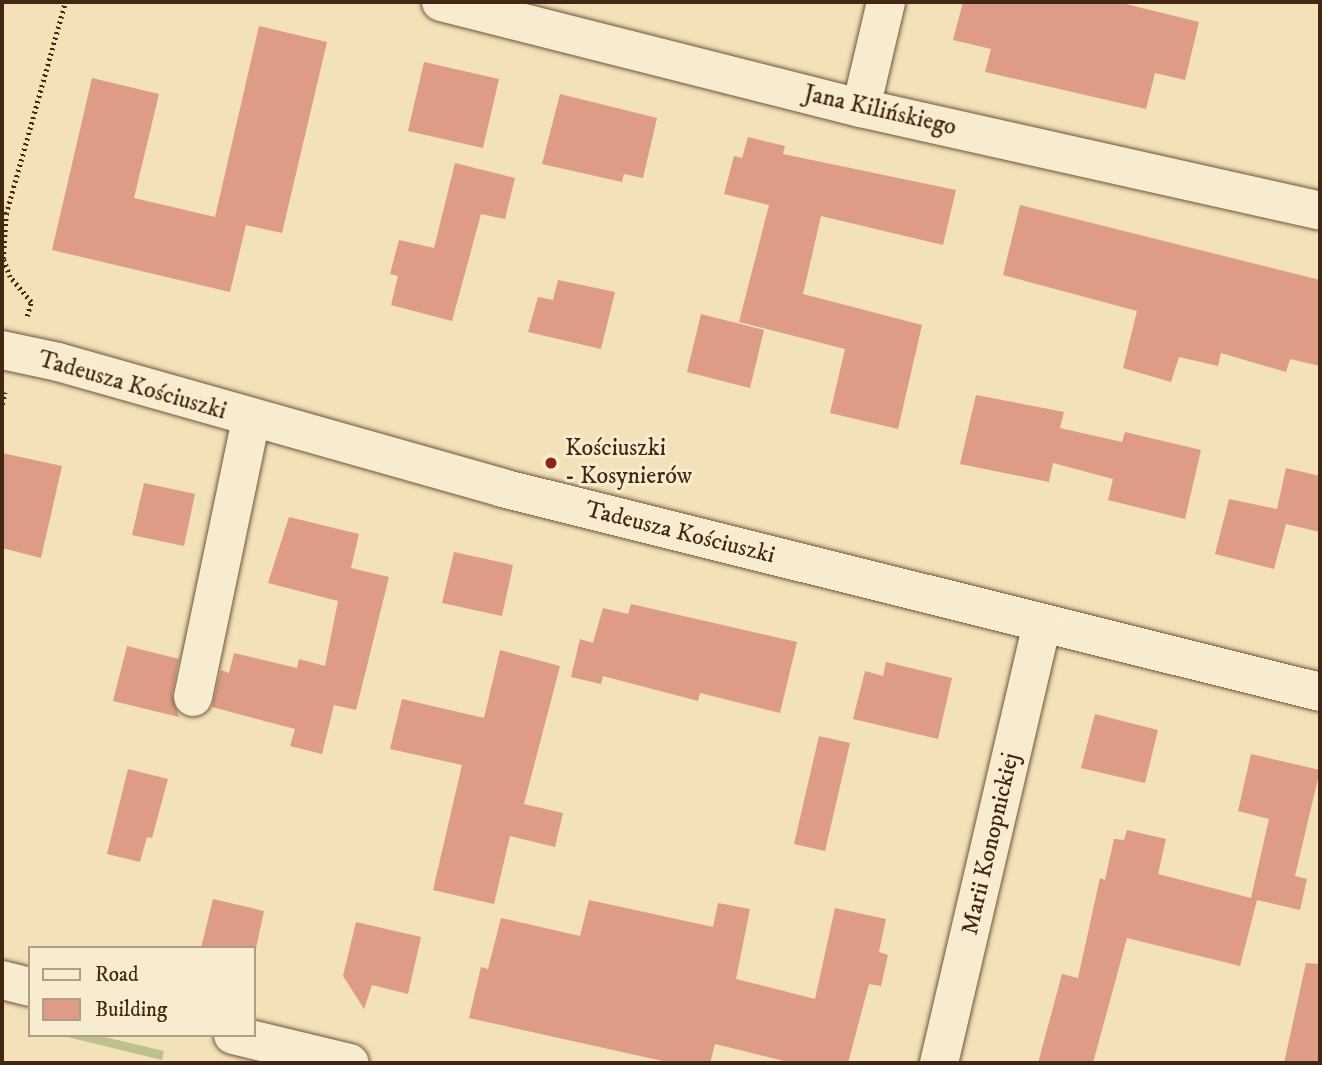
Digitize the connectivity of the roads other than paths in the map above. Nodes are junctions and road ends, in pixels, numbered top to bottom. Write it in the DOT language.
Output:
graph roads {
  1 [pos="441,2"];
  2 [pos="886,2"];
  3 [pos="861,108"];
  4 [pos="1320,211"];
  5 [pos="2,350"];
  6 [pos="251,420"];
  7 [pos="1042,624"];
  8 [pos="1320,692"];
  9 [pos="193,697"];
  10 [pos="2,980"];
  11 [pos="28,986"];
  12 [pos="241,1037"];
  13 [pos="349,1063"];
  14 [pos="939,1063"];
  1 -- 3 [label="street, Jana Kilińskiego"];
  2 -- 3 [label="street"];
  3 -- 4 [label="street, Jana Kilińskiego"];
  5 -- 6 [label="street, Tadeusza Kościuszki"];
  6 -- 7 [label="street, Tadeusza Kościuszki"];
  6 -- 9 [label="street"];
  7 -- 8 [label="street, Tadeusza Kościuszki"];
  7 -- 14 [label="street, Marii Konopnickiej"];
  10 -- 11 [label="street"];
  12 -- 13 [label="street"];
}
